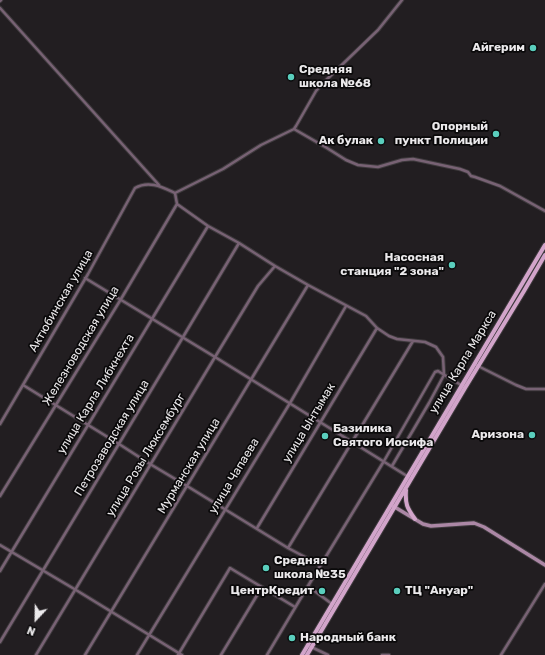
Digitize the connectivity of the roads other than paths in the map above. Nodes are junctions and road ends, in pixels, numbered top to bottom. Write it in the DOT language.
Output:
graph roads {
  1 [pos="402,0"];
  2 [pos="0,8"];
  3 [pos="294,129"];
  4 [pos="160,186"];
  5 [pos="175,192"];
  6 [pos="177,204"];
  7 [pos="545,211"];
  8 [pos="208,226"];
  9 [pos="239,243"];
  10 [pos="545,245"];
  11 [pos="545,255"];
  12 [pos="275,266"];
  13 [pos="85,278"];
  14 [pos="308,285"];
  15 [pos="121,299"];
  16 [pos="346,306"];
  17 [pos="152,318"];
  18 [pos="377,328"];
  19 [pos="183,337"];
  20 [pos="413,341"];
  21 [pos="215,356"];
  22 [pos="474,364"];
  23 [pos="478,366"];
  24 [pos="444,375"];
  25 [pos="252,379"];
  26 [pos="23,384"];
  27 [pos="461,385"];
  28 [pos="545,389"];
  29 [pos="290,403"];
  30 [pos="56,405"];
  31 [pos="321,422"];
  32 [pos="0,424"];
  33 [pos="88,425"];
  34 [pos="352,441"];
  35 [pos="119,444"];
  36 [pos="384,461"];
  37 [pos="150,464"];
  38 [pos="392,466"];
  39 [pos="407,476"];
  40 [pos="188,486"];
  41 [pos="406,489"];
  42 [pos="0,496"];
  43 [pos="390,504"];
  44 [pos="395,507"];
  45 [pos="225,509"];
  46 [pos="415,519"];
  47 [pos="256,528"];
  48 [pos="0,545"];
  49 [pos="288,548"];
  50 [pos="12,552"];
  51 [pos="320,565"];
  52 [pos="545,565"];
  53 [pos="43,570"];
  54 [pos="0,571"];
  55 [pos="545,584"];
  56 [pos="308,586"];
  57 [pos="262,587"];
  58 [pos="76,590"];
  59 [pos="332,604"];
  60 [pos="295,607"];
  61 [pos="111,612"];
  62 [pos="149,635"];
  63 [pos="0,642"];
  64 [pos="309,646"];
  65 [pos="179,654"];
  66 [pos="36,655"];
  67 [pos="85,655"];
  68 [pos="137,655"];
  69 [pos="222,655"];
  70 [pos="267,655"];
  71 [pos="302,655"];
  72 [pos="307,655"];
  73 [pos="328,655"];
  74 [pos="382,655"];
  75 [pos="389,655"];
  76 [pos="501,655"];
  1 -- 3 [label="street"];
  2 -- 4 [label="street"];
  3 -- 5 [label="street"];
  3 -- 7 [label="street"];
  4 -- 5 [label="street"];
  4 -- 13 [label="street, Актюбинская улица"];
  5 -- 6 [label="street"];
  6 -- 8 [label="street"];
  6 -- 15 [label="street, Железноводская улица"];
  8 -- 9 [label="street"];
  8 -- 17 [label="street, улица Карла Либкнехта"];
  9 -- 12 [label="street"];
  9 -- 19 [label="street, Петрозаводская улица"];
  10 -- 22 [label="main road, улица Карла Маркса"];
  11 -- 23 [label="main road, улица Карла Маркса"];
  12 -- 14 [label="street"];
  12 -- 21 [label="street, улица Розы Люксембург"];
  13 -- 15 [label="street"];
  13 -- 26 [label="street, Актюбинская улица"];
  14 -- 16 [label="street"];
  14 -- 25 [label="street, Мурманская улица"];
  15 -- 17 [label="street"];
  15 -- 30 [label="street, Железноводская улица"];
  16 -- 18 [label="street"];
  16 -- 29 [label="street, улица Чапаева"];
  17 -- 19 [label="street"];
  17 -- 33 [label="street, улица Карла Либкнехта"];
  18 -- 20 [label="street"];
  18 -- 31 [label="street, улица Ынтымак"];
  19 -- 21 [label="street"];
  19 -- 35 [label="street, Петрозаводская улица"];
  20 -- 24 [label="street"];
  20 -- 34 [label="street"];
  21 -- 25 [label="street"];
  21 -- 37 [label="street, улица Розы Люксембург"];
  22 -- 23 [label="street"];
  22 -- 27 [label="main road, улица Карла Маркса"];
  23 -- 28 [label="street"];
  23 -- 41 [label="main road, улица Карла Маркса"];
  24 -- 27 [label="street"];
  24 -- 36 [label="street"];
  24 -- 38 [label="street"];
  25 -- 29 [label="street"];
  25 -- 40 [label="street, Мурманская улица"];
  26 -- 30 [label="street"];
  26 -- 32 [label="street, Актюбинская улица"];
  27 -- 39 [label="main road, улица Карла Маркса"];
  29 -- 31 [label="street"];
  29 -- 45 [label="street, улица Чапаева"];
  30 -- 33 [label="street"];
  30 -- 42 [label="street, Железноводская улица"];
  31 -- 34 [label="street"];
  31 -- 47 [label="street, улица Ынтымак"];
  33 -- 35 [label="street"];
  33 -- 50 [label="street, улица Карла Либкнехта"];
  34 -- 36 [label="street"];
  34 -- 49 [label="street"];
  35 -- 37 [label="street"];
  35 -- 53 [label="street, Петрозаводская улица"];
  36 -- 38 [label="street"];
  36 -- 51 [label="street"];
  37 -- 40 [label="street"];
  37 -- 58 [label="street, улица Розы Люксембург"];
  38 -- 39 [label="street"];
  39 -- 43 [label="main road, улица Карла Маркса"];
  40 -- 45 [label="street"];
  40 -- 61 [label="street, Мурманская улица"];
  41 -- 44 [label="main road, улица Карла Маркса"];
  41 -- 46 [label="main road"];
  43 -- 44 [label="street"];
  43 -- 59 [label="main road, улица Карла Маркса"];
  44 -- 46 [label="street"];
  44 -- 64 [label="main road, улица Карла Маркса"];
  45 -- 47 [label="street"];
  45 -- 62 [label="street, улица Чапаева"];
  46 -- 52 [label="street"];
  47 -- 49 [label="street"];
  48 -- 50 [label="street"];
  49 -- 51 [label="street"];
  50 -- 53 [label="street"];
  50 -- 54 [label="street, улица Карла Либкнехта"];
  51 -- 56 [label="street"];
  53 -- 58 [label="street"];
  53 -- 63 [label="street, Петрозаводская улица"];
  55 -- 76 [label="street"];
  56 -- 59 [label="street"];
  56 -- 60 [label="street"];
  57 -- 60 [label="street"];
  57 -- 65 [label="street"];
  57 -- 69 [label="street"];
  58 -- 61 [label="street"];
  58 -- 66 [label="street, улица Розы Люксембург"];
  59 -- 64 [label="main road, улица Карла Маркса"];
  60 -- 70 [label="street"];
  61 -- 62 [label="street"];
  61 -- 67 [label="street, Мурманская улица"];
  62 -- 65 [label="street"];
  62 -- 68 [label="street, улица Чапаева"];
  64 -- 71 [label="main road, улица Карла Маркса"];
  64 -- 72 [label="main road, улица Карла Маркса"];
  64 -- 73 [label="street"];
  74 -- 75 [label="street"];
}
